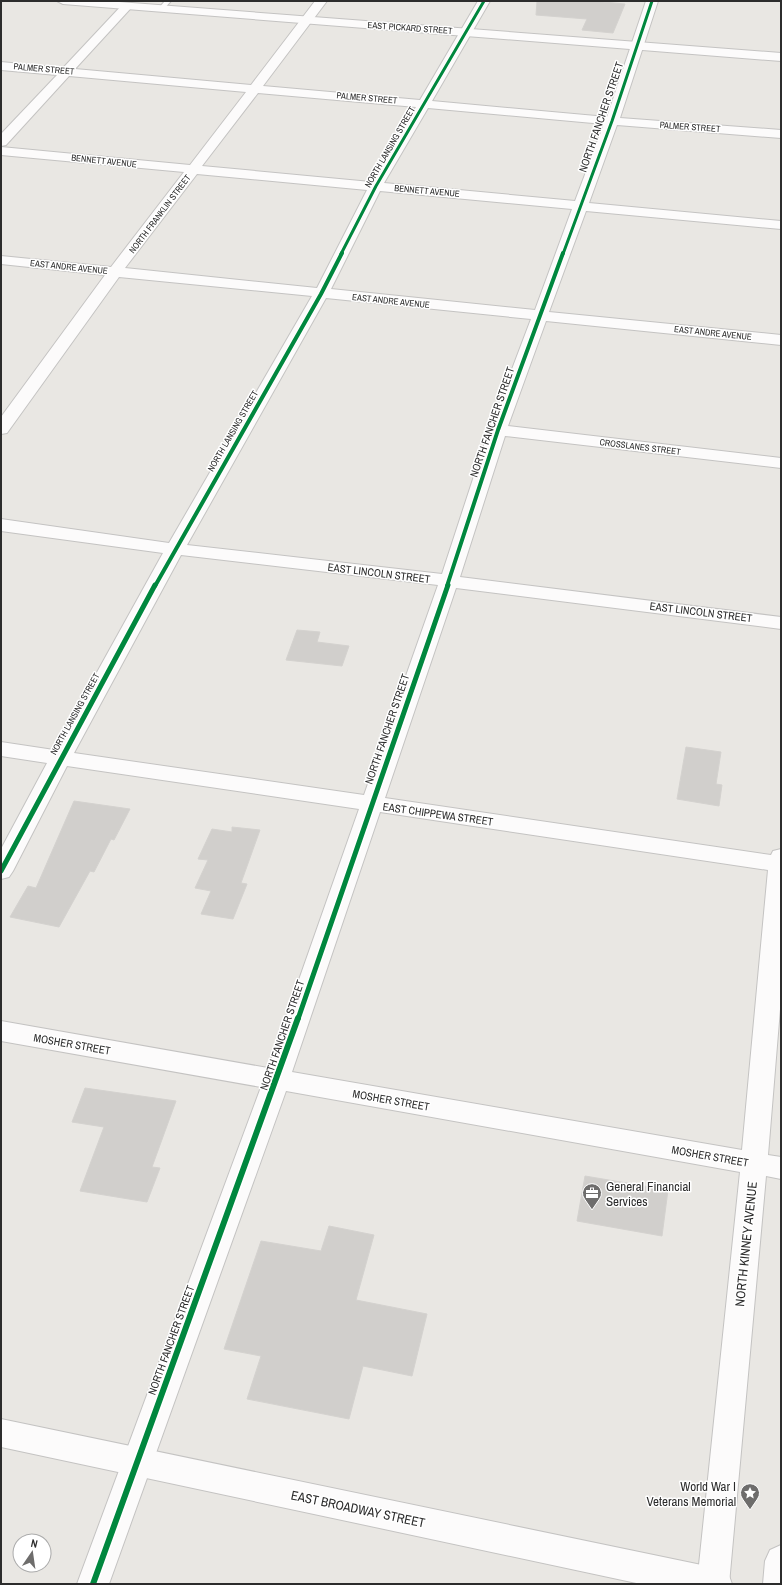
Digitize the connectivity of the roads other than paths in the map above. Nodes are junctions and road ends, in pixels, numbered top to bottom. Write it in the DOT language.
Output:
graph roads {
  1 [pos="63,1"];
  2 [pos="321,1"];
  3 [pos="484,1"];
  4 [pos="652,1"];
  5 [pos="119,4"];
  6 [pos="165,5"];
  7 [pos="306,20"];
  8 [pos="466,33"];
  9 [pos="636,46"];
  10 [pos="781,58"];
  11 [pos="1,66"];
  12 [pos="66,71"];
  13 [pos="256,88"];
  14 [pos="424,104"];
  15 [pos="612,121"];
  16 [pos="781,134"];
  17 [pos="1,142"];
  18 [pos="1,151"];
  19 [pos="194,170"];
  20 [pos="376,186"];
  21 [pos="580,205"];
  22 [pos="781,225"];
  23 [pos="1,260"];
  24 [pos="115,272"];
  25 [pos="321,294"];
  26 [pos="540,316"];
  27 [pos="781,340"];
  28 [pos="1,429"];
  29 [pos="498,430"];
  30 [pos="781,463"];
  31 [pos="1,525"];
  32 [pos="175,549"];
  33 [pos="450,581"];
  34 [pos="781,623"];
  35 [pos="1,749"];
  36 [pos="61,757"];
  37 [pos="372,804"];
  38 [pos="781,862"];
  39 [pos="1,871"];
  40 [pos="1,1031"];
  41 [pos="277,1080"];
  42 [pos="754,1164"];
  43 [pos="781,1168"];
  44 [pos="1,1433"];
  45 [pos="136,1462"];
  46 [pos="781,1561"];
  47 [pos="93,1584"];
  48 [pos="714,1584"];
  49 [pos="779,1584"];
  1 -- 5 [label="street, EAST PICKARD STREET"];
  2 -- 7 [label="street, NORTH FRANKLIN STREET"];
  3 -- 8 [label="street, NORTH LANSING STREET"];
  4 -- 9 [label="street, NORTH FANCHER STREET"];
  5 -- 6 [label="street, EAST PICKARD STREET"];
  5 -- 12 [label="street"];
  6 -- 7 [label="street, EAST PICKARD STREET"];
  7 -- 8 [label="street, EAST PICKARD STREET"];
  7 -- 13 [label="street, NORTH FRANKLIN STREET"];
  8 -- 9 [label="street, EAST PICKARD STREET"];
  8 -- 14 [label="street, NORTH LANSING STREET"];
  9 -- 10 [label="street, EAST PICKARD STREET"];
  9 -- 15 [label="street, NORTH FANCHER STREET"];
  11 -- 12 [label="street, PALMER STREET"];
  12 -- 13 [label="street, PALMER STREET"];
  12 -- 17 [label="street"];
  13 -- 14 [label="street, PALMER STREET"];
  13 -- 19 [label="street, NORTH FRANKLIN STREET"];
  14 -- 15 [label="street, PALMER STREET"];
  14 -- 20 [label="street, NORTH LANSING STREET"];
  15 -- 16 [label="street, PALMER STREET"];
  15 -- 21 [label="street, NORTH FANCHER STREET"];
  18 -- 19 [label="street, BENNETT AVENUE"];
  19 -- 20 [label="street, BENNETT AVENUE"];
  19 -- 24 [label="street, NORTH FRANKLIN STREET"];
  20 -- 21 [label="street, BENNETT AVENUE"];
  20 -- 25 [label="street, NORTH LANSING STREET"];
  21 -- 22 [label="street, BENNETT AVENUE"];
  21 -- 26 [label="street, NORTH FANCHER STREET"];
  23 -- 24 [label="street, EAST ANDRE AVENUE"];
  24 -- 25 [label="street, EAST ANDRE AVENUE"];
  24 -- 28 [label="street, NORTH FRANKLIN STREET"];
  25 -- 26 [label="street, EAST ANDRE AVENUE"];
  25 -- 32 [label="street, NORTH LANSING STREET"];
  26 -- 27 [label="street, EAST ANDRE AVENUE"];
  26 -- 29 [label="street, NORTH FANCHER STREET"];
  29 -- 30 [label="street, CROSSLANES STREET"];
  29 -- 33 [label="street, NORTH FANCHER STREET"];
  31 -- 32 [label="street, EAST LINCOLN STREET"];
  32 -- 33 [label="street, EAST LINCOLN STREET"];
  32 -- 36 [label="street, NORTH LANSING STREET"];
  33 -- 34 [label="street, EAST LINCOLN STREET"];
  33 -- 37 [label="street, NORTH FANCHER STREET"];
  35 -- 36 [label="street, EAST CHIPPEWA STREET"];
  36 -- 37 [label="street, EAST CHIPPEWA STREET"];
  36 -- 39 [label="street, NORTH LANSING STREET"];
  37 -- 38 [label="street, EAST CHIPPEWA STREET"];
  37 -- 41 [label="street, NORTH FANCHER STREET"];
  38 -- 42 [label="street, NORTH KINNEY AVENUE"];
  40 -- 41 [label="street, MOSHER STREET"];
  41 -- 42 [label="street, MOSHER STREET"];
  41 -- 45 [label="street, NORTH FANCHER STREET"];
  42 -- 43 [label="street, MOSHER STREET"];
  42 -- 48 [label="street, NORTH KINNEY AVENUE"];
  44 -- 45 [label="street, EAST BROADWAY STREET"];
  45 -- 47 [label="street, NORTH FANCHER STREET"];
  45 -- 48 [label="street, EAST BROADWAY STREET"];
  46 -- 49 [label="street"];
}
